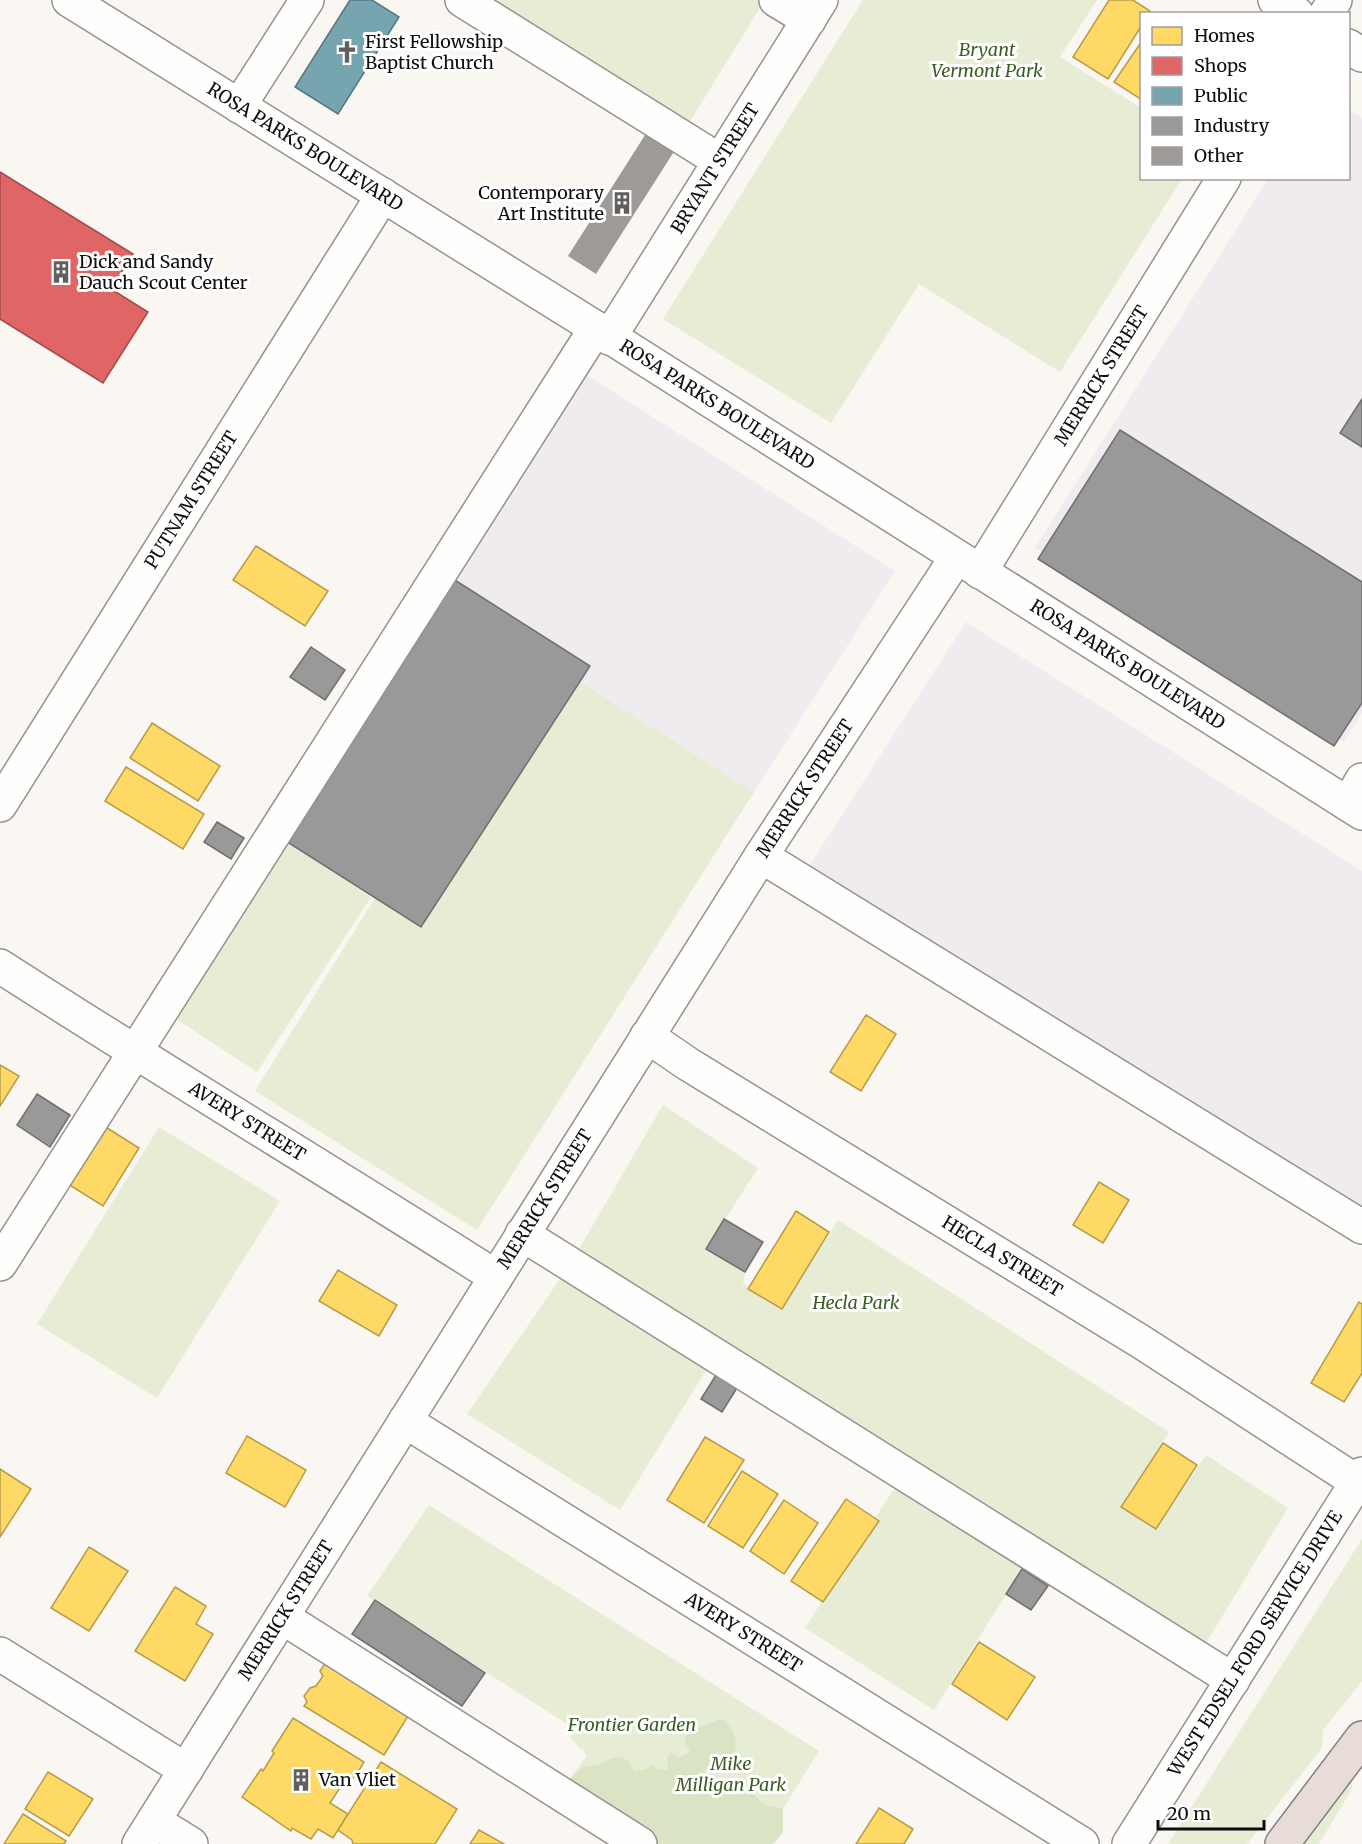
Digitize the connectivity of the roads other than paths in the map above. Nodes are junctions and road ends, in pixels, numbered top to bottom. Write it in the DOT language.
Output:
graph roads {
  1 [pos="69,0"];
  2 [pos="307,0"];
  3 [pos="462,0"];
  4 [pos="776,0"];
  5 [pos="1275,0"];
  6 [pos="815,10"];
  7 [pos="1294,12"];
  8 [pos="239,106"];
  9 [pos="720,161"];
  10 [pos="1223,180"];
  11 [pos="383,195"];
  12 [pos="603,333"];
  13 [pos="968,565"];
  14 [pos="1357,799"];
  15 [pos="0,805"];
  16 [pos="761,856"];
  17 [pos="0,966"];
  18 [pos="647,1036"];
  19 [pos="133,1052"];
  20 [pos="1362,1227"];
  21 [pos="522,1234"];
  22 [pos="0,1264"];
  23 [pos="496,1277"];
  24 [pos="405,1421"];
  25 [pos="1359,1478"];
  26 [pos="282,1617"];
  27 [pos="0,1654"];
  28 [pos="1233,1680"];
  29 [pos="1362,1738"];
  30 [pos="186,1770"];
  31 [pos="147,1832"];
  32 [pos="190,1844"];
  33 [pos="640,1844"];
  34 [pos="1082,1844"];
  35 [pos="1129,1844"];
  36 [pos="1282,1844"];
  1 -- 8 [label="street, ROSA PARKS BOULEVARD"];
  2 -- 8 [label="street"];
  3 -- 9 [label="street"];
  4 -- 6 [label="street"];
  5 -- 7 [label="street"];
  6 -- 9 [label="street, BRYANT STREET"];
  8 -- 11 [label="street, ROSA PARKS BOULEVARD"];
  9 -- 12 [label="street, BRYANT STREET"];
  10 -- 13 [label="street, MERRICK STREET"];
  11 -- 12 [label="street, ROSA PARKS BOULEVARD"];
  11 -- 15 [label="street, PUTNAM STREET"];
  12 -- 13 [label="street, ROSA PARKS BOULEVARD"];
  12 -- 19 [label="street, BRYANT STREET"];
  13 -- 14 [label="street, ROSA PARKS BOULEVARD"];
  13 -- 16 [label="street, MERRICK STREET"];
  16 -- 18 [label="street, MERRICK STREET"];
  16 -- 20 [label="street"];
  17 -- 19 [label="street, AVERY STREET"];
  18 -- 21 [label="street, MERRICK STREET"];
  18 -- 25 [label="street, HECLA STREET"];
  19 -- 22 [label="street, BRYANT STREET"];
  19 -- 23 [label="street, AVERY STREET"];
  21 -- 23 [label="street, MERRICK STREET"];
  21 -- 28 [label="street"];
  23 -- 24 [label="street, MERRICK STREET"];
  24 -- 26 [label="street, MERRICK STREET"];
  24 -- 34 [label="street, AVERY STREET"];
  25 -- 28 [label="street, WEST EDSEL FORD SERVICE DRIVE"];
  26 -- 30 [label="street, MERRICK STREET"];
  26 -- 33 [label="street"];
  27 -- 30 [label="street"];
  28 -- 35 [label="street, WEST EDSEL FORD SERVICE DRIVE"];
  29 -- 36 [label="highway"];
  30 -- 31 [label="street, MERRICK STREET"];
  31 -- 32 [label="street"];
}
